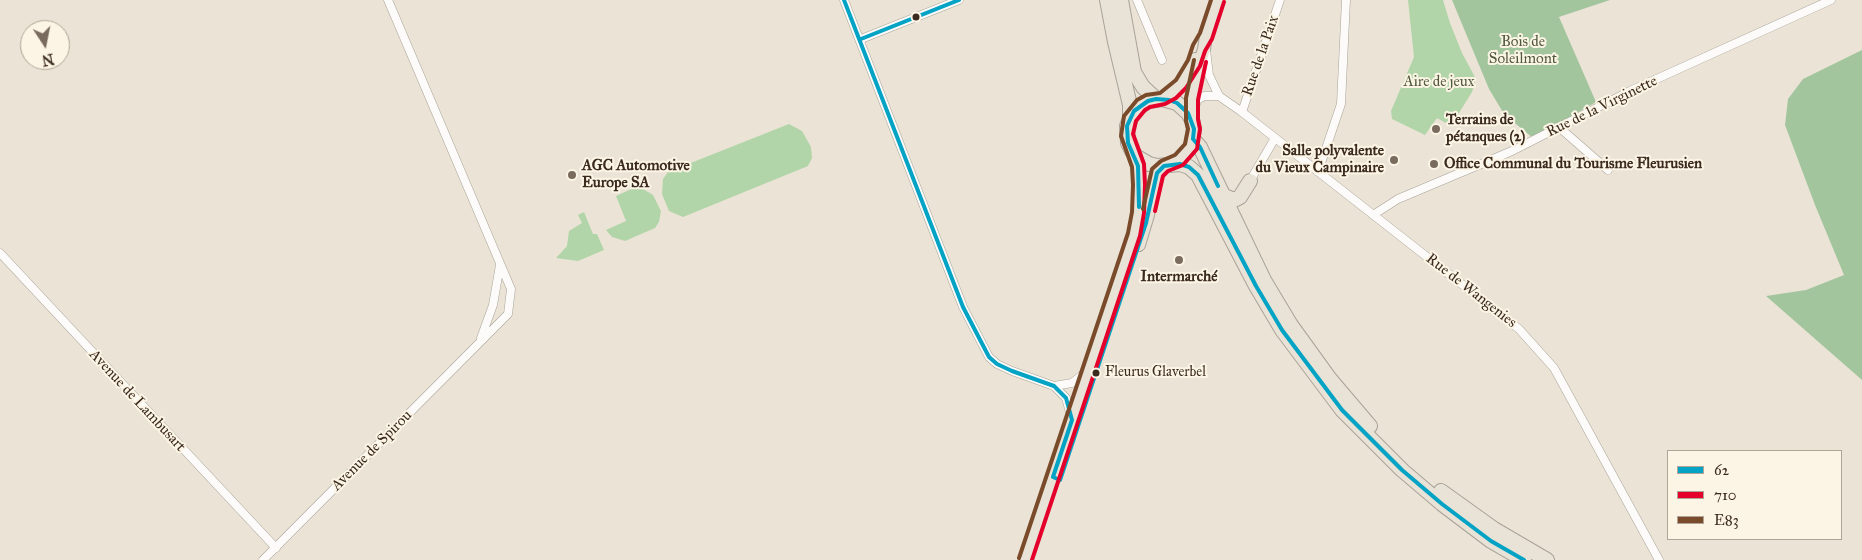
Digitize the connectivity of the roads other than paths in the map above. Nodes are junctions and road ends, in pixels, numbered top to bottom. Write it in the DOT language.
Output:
graph roads {
  1 [pos="388,0"];
  2 [pos="844,0"];
  3 [pos="959,0"];
  4 [pos="1107,0"];
  5 [pos="1122,0"];
  6 [pos="1137,0"];
  7 [pos="1218,0"];
  8 [pos="1280,0"];
  9 [pos="1346,0"];
  10 [pos="1831,0"];
  11 [pos="1206,36"];
  12 [pos="860,39"];
  13 [pos="1204,49"];
  14 [pos="1162,60"];
  15 [pos="1219,96"];
  16 [pos="1159,99"];
  17 [pos="1242,112"];
  18 [pos="1130,118"];
  19 [pos="1192,120"];
  20 [pos="1560,128"];
  21 [pos="1275,138"];
  22 [pos="1193,139"];
  23 [pos="1132,151"];
  24 [pos="1167,165"];
  25 [pos="1608,170"];
  26 [pos="1318,172"];
  27 [pos="1250,181"];
  28 [pos="1222,195"];
  29 [pos="1373,216"];
  30 [pos="0,253"];
  31 [pos="500,263"];
  32 [pos="480,341"];
  33 [pos="1090,365"];
  34 [pos="1054,386"];
  35 [pos="1072,420"];
  36 [pos="1056,478"];
  37 [pos="1034,544"];
  38 [pos="276,548"];
  39 [pos="264,560"];
  40 [pos="1025,560"];
  41 [pos="1032,560"];
  42 [pos="1524,560"];
  43 [pos="1547,560"];
  44 [pos="1654,560"];
  1 -- 31 [label="street, Avenue de Spirou"];
  2 -- 12 [label="street"];
  3 -- 12 [label="street"];
  4 -- 18 [label="highway"];
  5 -- 16 [label="highway"];
  6 -- 14 [label="street"];
  7 -- 11 [label="main road"];
  8 -- 17 [label="street, Rue de la Paix"];
  9 -- 26 [label="street"];
  10 -- 20 [label="street, Rue de la Virginette"];
  11 -- 13 [label="main road"];
  11 -- 16 [label="main road"];
  12 -- 34 [label="street"];
  13 -- 15 [label="street"];
  13 -- 19 [label="main road"];
  15 -- 17 [label="street, Rue de Wangenies"];
  15 -- 19 [label="street"];
  16 -- 18 [label="highway"];
  16 -- 19 [label="highway"];
  17 -- 21 [label="street, Rue de Wangenies"];
  18 -- 23 [label="highway"];
  19 -- 22 [label="highway"];
  20 -- 25 [label="street"];
  20 -- 29 [label="street, Rue de la Virginette"];
  21 -- 26 [label="street, Rue de Wangenies"];
  21 -- 27 [label="street"];
  22 -- 24 [label="highway"];
  22 -- 28 [label="highway"];
  23 -- 24 [label="highway"];
  23 -- 33 [label="main road"];
  24 -- 36 [label="main road"];
  24 -- 42 [label="highway"];
  26 -- 29 [label="street, Rue de Wangenies"];
  27 -- 28 [label="highway"];
  28 -- 43 [label="highway"];
  29 -- 44 [label="street, Rue de Wangenies"];
  30 -- 38 [label="street, Avenue de Lambusart"];
  31 -- 32 [label="street, Avenue de Spirou"];
  31 -- 32 [label="street, Avenue de Spirou"];
  32 -- 38 [label="street, Avenue de Spirou"];
  33 -- 34 [label="street"];
  33 -- 35 [label="main road"];
  34 -- 35 [label="street"];
  35 -- 36 [label="main road"];
  36 -- 37 [label="main road"];
  37 -- 40 [label="main road"];
  37 -- 41 [label="main road"];
  38 -- 39 [label="street, Avenue de Spirou"];
}
